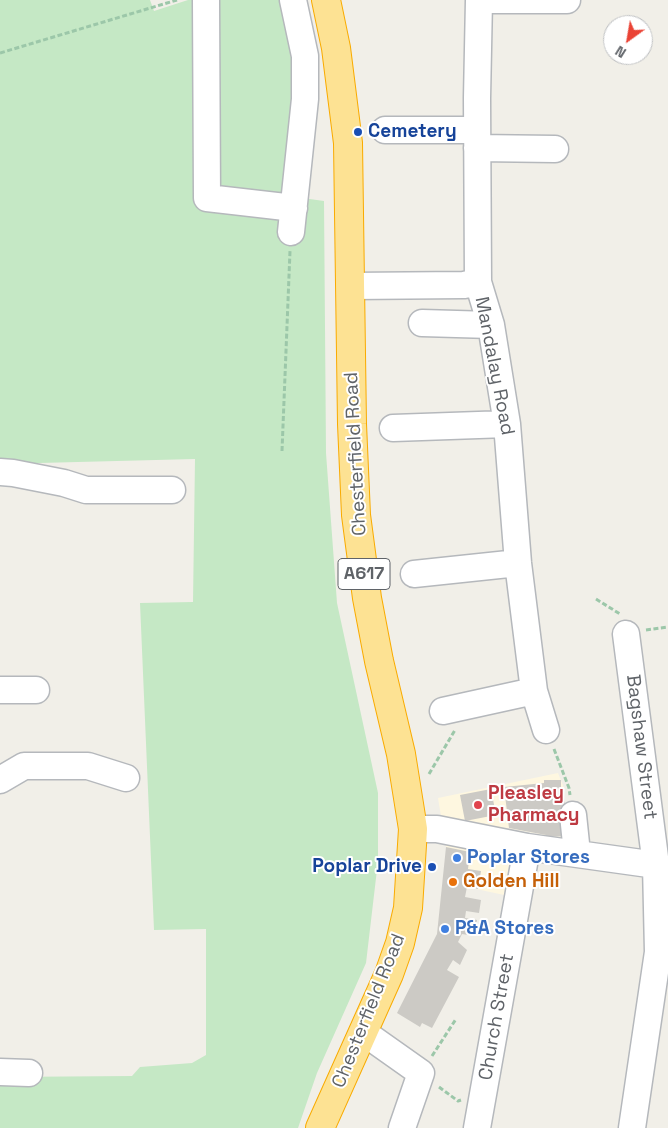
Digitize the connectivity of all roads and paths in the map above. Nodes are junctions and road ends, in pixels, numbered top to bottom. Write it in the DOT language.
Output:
graph roads {
  1 [pos="177,0"];
  2 [pos="293,0"];
  3 [pos="326,0"];
  4 [pos="479,0"];
  5 [pos="567,0"];
  6 [pos="206,1"];
  7 [pos="0,53"];
  8 [pos="385,130"];
  9 [pos="478,139"];
  10 [pos="554,149"];
  11 [pos="292,220"];
  12 [pos="478,282"];
  13 [pos="351,286"];
  14 [pos="422,323"];
  15 [pos="491,325"];
  16 [pos="508,424"];
  17 [pos="393,428"];
  18 [pos="282,450"];
  19 [pos="0,472"];
  20 [pos="172,490"];
  21 [pos="518,563"];
  22 [pos="414,574"];
  23 [pos="626,634"];
  24 [pos="0,690"];
  25 [pos="36,690"];
  26 [pos="534,691"];
  27 [pos="451,718"];
  28 [pos="546,730"];
  29 [pos="126,778"];
  30 [pos="0,780"];
  31 [pos="430,782"];
  32 [pos="573,815"];
  33 [pos="413,829"];
  34 [pos="527,847"];
  35 [pos="577,853"];
  36 [pos="656,866"];
  37 [pos="456,1019"];
  38 [pos="363,1032"];
  39 [pos="0,1072"];
  40 [pos="29,1073"];
  41 [pos="421,1073"];
  42 [pos="483,1094"];
  43 [pos="320,1128"];
  44 [pos="402,1128"];
  45 [pos="477,1128"];
  46 [pos="632,1128"];
  1 -- 7 [label="path"];
  2 -- 11 [label="street"];
  3 -- 13 [label="highway, Chesterfield Road / A617"];
  4 -- 5 [label="street"];
  4 -- 9 [label="street, Mandalay Road"];
  6 -- 11 [label="street"];
  8 -- 9 [label="street"];
  9 -- 10 [label="street"];
  9 -- 12 [label="street, Mandalay Road"];
  11 -- 18 [label="path"];
  12 -- 13 [label="street"];
  12 -- 15 [label="street, Mandalay Road"];
  13 -- 33 [label="highway, Chesterfield Road / A617"];
  14 -- 15 [label="street"];
  15 -- 16 [label="street, Mandalay Road"];
  16 -- 17 [label="street"];
  16 -- 21 [label="street, Mandalay Road"];
  19 -- 20 [label="street"];
  21 -- 22 [label="street"];
  21 -- 26 [label="street, Mandalay Road"];
  23 -- 36 [label="street, Bagshaw Street"];
  24 -- 25 [label="street"];
  26 -- 27 [label="street"];
  26 -- 28 [label="street, Mandalay Road"];
  27 -- 31 [label="path"];
  28 -- 32 [label="path"];
  29 -- 30 [label="street"];
  32 -- 35 [label="street"];
  33 -- 34 [label="street"];
  33 -- 38 [label="highway, Chesterfield Road / A617"];
  34 -- 35 [label="street"];
  34 -- 42 [label="street, Church Street"];
  35 -- 36 [label="street"];
  36 -- 46 [label="street, Bagshaw Street"];
  37 -- 41 [label="path"];
  38 -- 41 [label="street"];
  38 -- 43 [label="highway, Chesterfield Road / A617"];
  39 -- 40 [label="street"];
  41 -- 42 [label="path"];
  41 -- 44 [label="street"];
  42 -- 45 [label="street, Church Street"];
}
